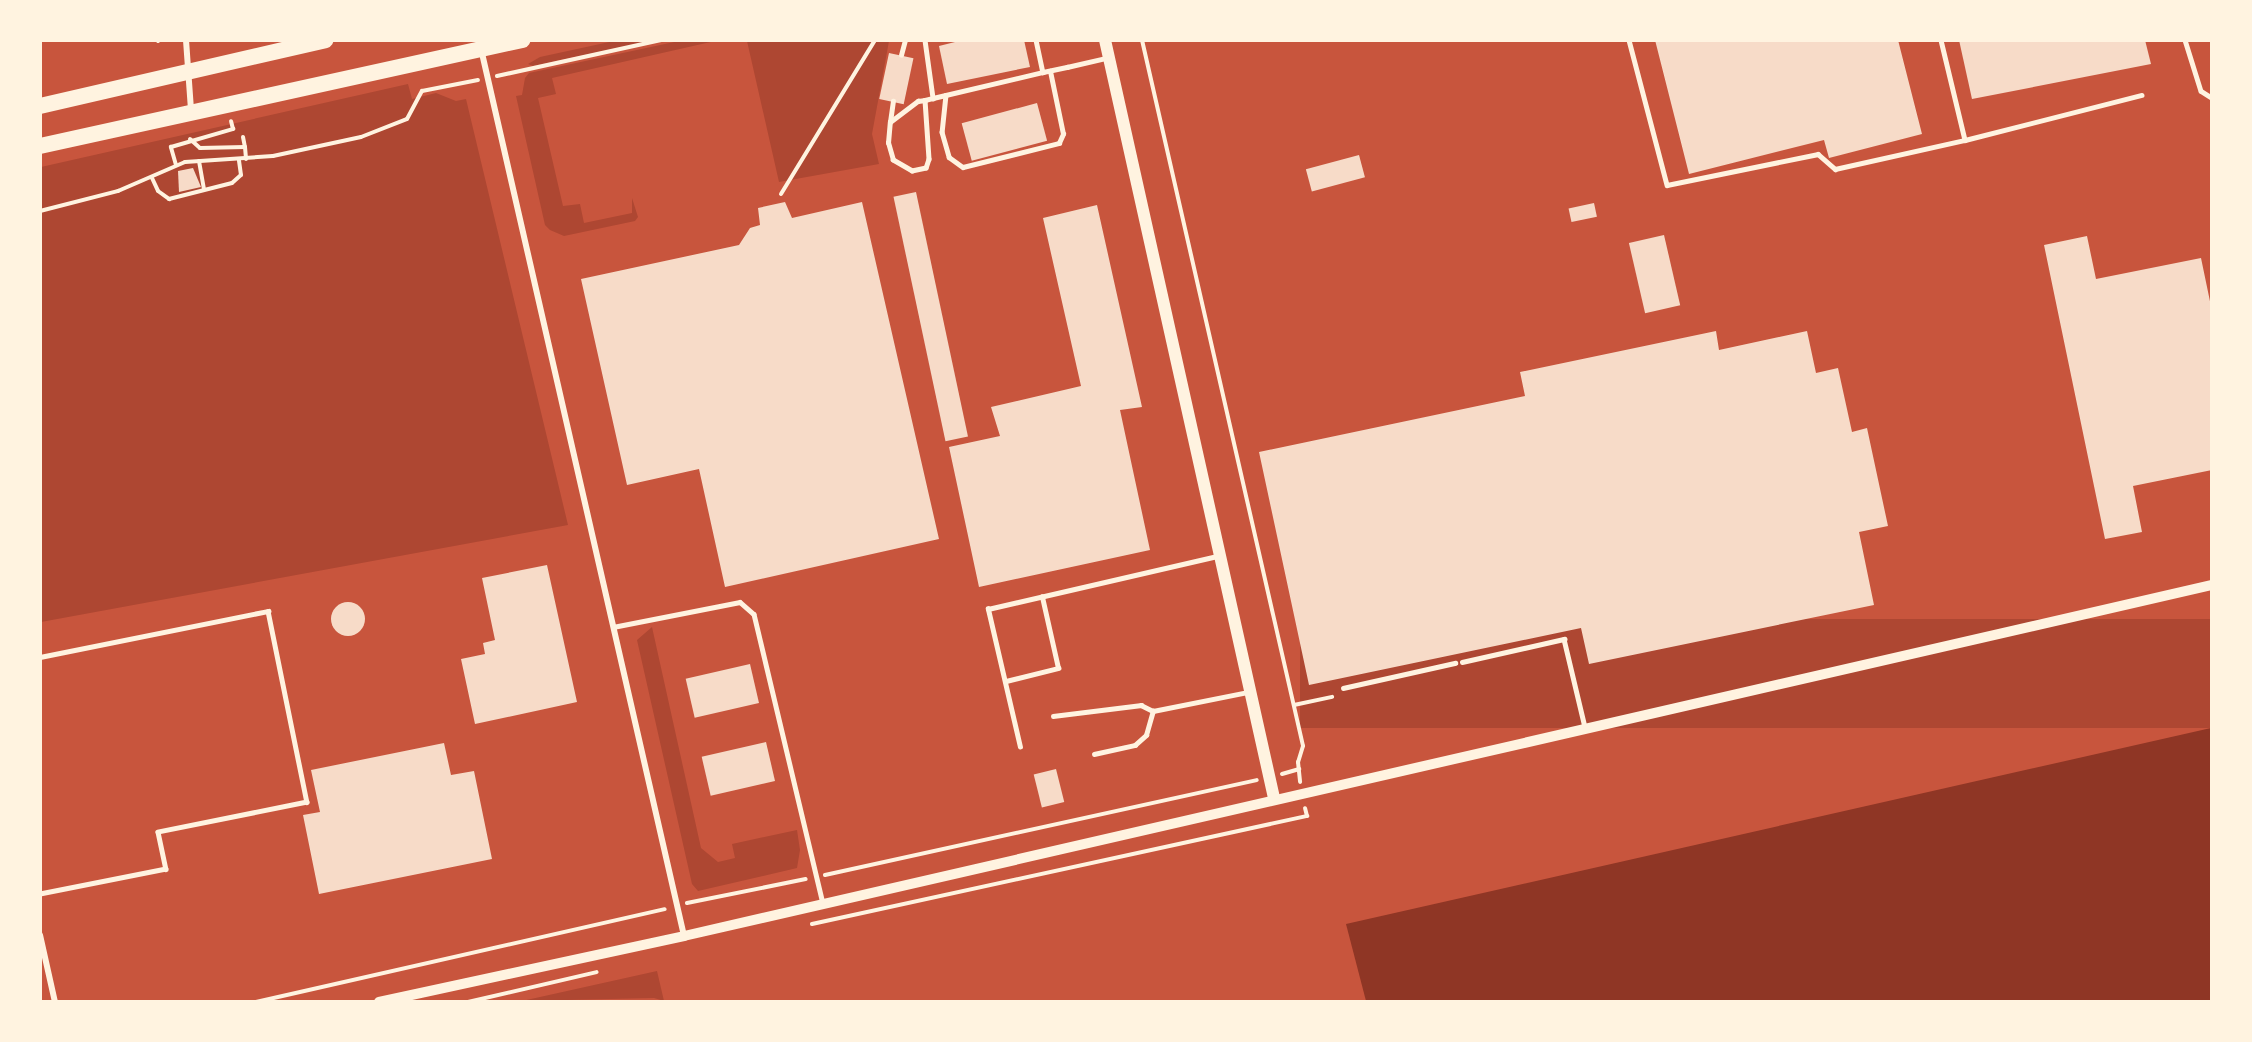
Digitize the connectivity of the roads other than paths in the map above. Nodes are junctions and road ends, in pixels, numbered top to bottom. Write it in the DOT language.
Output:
graph roads {
  1 [pos="186,40"];
  2 [pos="325,40"];
  3 [pos="522,40"];
  4 [pos="905,40"];
  5 [pos="925,40"];
  6 [pos="1036,40"];
  7 [pos="1105,40"];
  8 [pos="1629,40"];
  9 [pos="1941,40"];
  10 [pos="2185,40"];
  11 [pos="481,45"];
  12 [pos="901,55"];
  13 [pos="1109,57"];
  14 [pos="1050,71"];
  15 [pos="188,72"];
  16 [pos="1043,72"];
  17 [pos="946,95"];
  18 [pos="2140,95"];
  19 [pos="933,98"];
  20 [pos="2211,98"];
  21 [pos="925,100"];
  22 [pos="893,101"];
  23 [pos="40,106"];
  24 [pos="191,114"];
  25 [pos="890,122"];
  26 [pos="1965,140"];
  27 [pos="40,146"];
  28 [pos="1221,555"];
  29 [pos="2211,585"];
  30 [pos="1042,597"];
  31 [pos="613,627"];
  32 [pos="1562,632"];
  33 [pos="1564,639"];
  34 [pos="40,657"];
  35 [pos="1462,662"];
  36 [pos="1455,663"];
  37 [pos="1006,681"];
  38 [pos="1343,688"];
  39 [pos="1250,691"];
  40 [pos="1154,711"];
  41 [pos="1053,716"];
  42 [pos="1585,727"];
  43 [pos="1020,747"];
  44 [pos="1094,754"];
  45 [pos="1274,798"];
  46 [pos="40,894"];
  47 [pos="823,904"];
  48 [pos="40,935"];
  49 [pos="684,936"];
  50 [pos="55,1002"];
  51 [pos="378,1002"];
  1 -- 15 [label="street"];
  2 -- 15 [label="highway"];
  3 -- 11 [label="highway"];
  4 -- 12 [label="lane"];
  5 -- 19 [label="lane"];
  6 -- 16 [label="lane"];
  7 -- 13 [label="main road"];
  8 -- 26 [label="lane"];
  9 -- 26 [label="lane"];
  10 -- 20 [label="lane"];
  11 -- 24 [label="highway"];
  11 -- 31 [label="street"];
  13 -- 14 [label="lane"];
  13 -- 28 [label="main road"];
  14 -- 16 [label="lane"];
  14 -- 17 [label="lane"];
  15 -- 23 [label="highway"];
  15 -- 24 [label="street"];
  16 -- 17 [label="lane"];
  17 -- 19 [label="lane"];
  18 -- 26 [label="lane"];
  19 -- 21 [label="lane"];
  21 -- 25 [label="lane"];
  21 -- 25 [label="lane"];
  22 -- 25 [label="lane"];
  24 -- 27 [label="highway"];
  28 -- 30 [label="lane"];
  28 -- 39 [label="main road"];
  29 -- 42 [label="street"];
  30 -- 37 [label="lane"];
  30 -- 37 [label="lane"];
  31 -- 47 [label="lane"];
  31 -- 49 [label="street"];
  32 -- 33 [label="lane"];
  33 -- 35 [label="lane"];
  33 -- 42 [label="lane"];
  34 -- 46 [label="lane"];
  36 -- 38 [label="lane"];
  37 -- 43 [label="lane"];
  39 -- 40 [label="lane"];
  39 -- 45 [label="main road"];
  40 -- 41 [label="lane"];
  40 -- 44 [label="lane"];
  42 -- 45 [label="street"];
  45 -- 47 [label="street"];
  47 -- 49 [label="street"];
  48 -- 50 [label="street"];
  49 -- 51 [label="street"];
}
